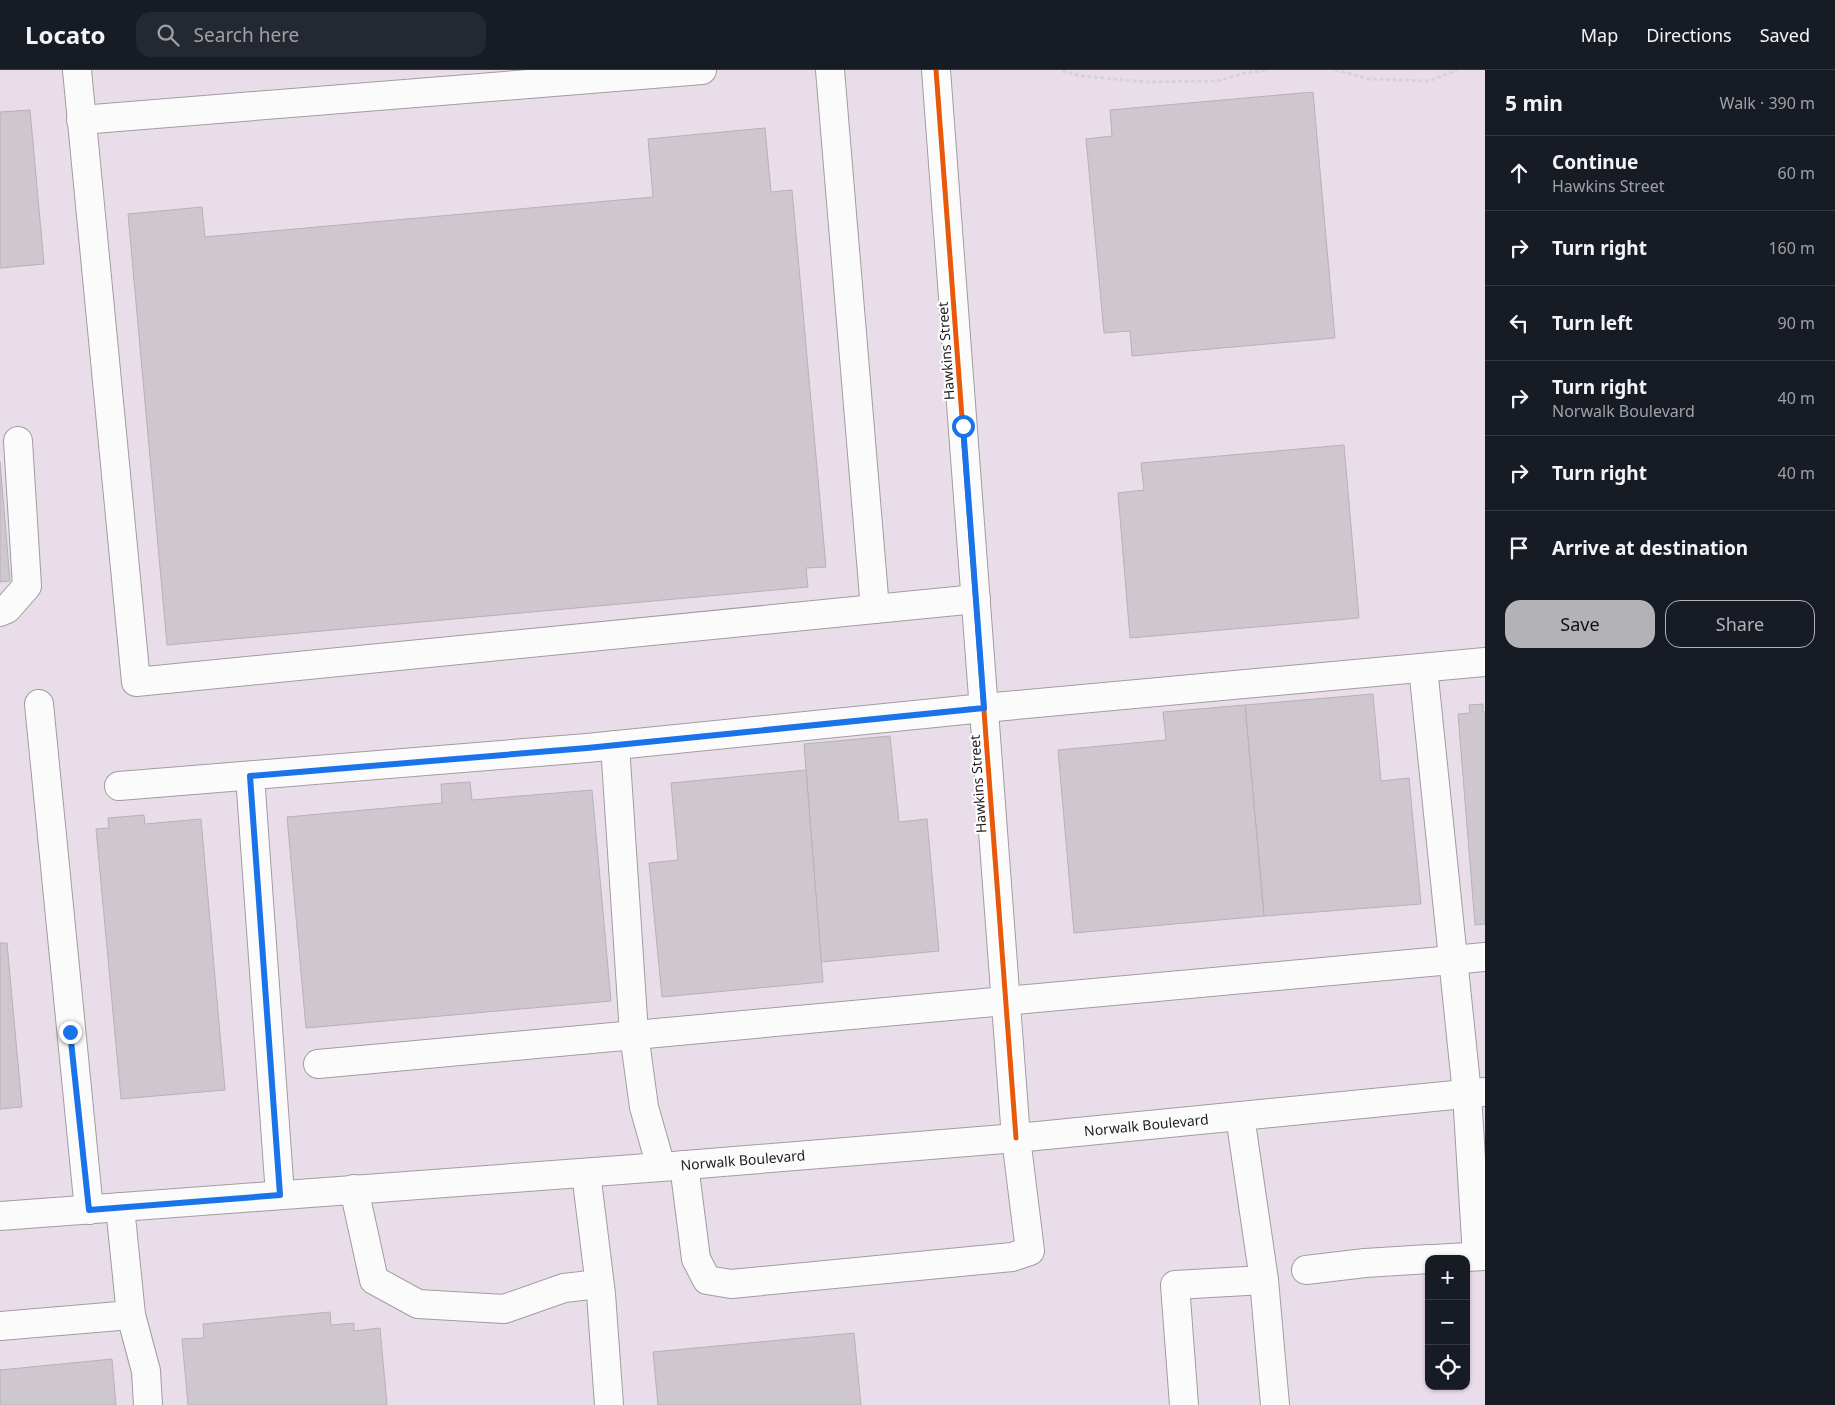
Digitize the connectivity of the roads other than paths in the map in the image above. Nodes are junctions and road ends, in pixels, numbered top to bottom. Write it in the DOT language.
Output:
graph roads {
  1 [pos="77,70"];
  2 [pos="702,70"];
  3 [pos="830,70"];
  4 [pos="936,70"];
  5 [pos="81,120"];
  6 [pos="18,441"];
  7 [pos="976,599"];
  8 [pos="875,609"];
  9 [pos="0,612"];
  10 [pos="1485,662"];
  11 [pos="1423,668"];
  12 [pos="39,704"];
  13 [pos="984,708"];
  14 [pos="615,745"];
  15 [pos="250,776"];
  16 [pos="118,786"];
  17 [pos="1485,956"];
  18 [pos="1453,960"];
  19 [pos="1006,1001"];
  20 [pos="634,1034"];
  21 [pos="318,1064"];
  22 [pos="1476,1093"];
  23 [pos="1240,1116"];
  24 [pos="1016,1138"];
  25 [pos="673,1166"];
  26 [pos="586,1173"];
  27 [pos="354,1190"];
  28 [pos="280,1195"];
  29 [pos="120,1207"];
  30 [pos="89,1210"];
  31 [pos="0,1216"];
  32 [pos="1481,1256"];
  33 [pos="1425,1259"];
  34 [pos="1306,1270"];
  35 [pos="1264,1280"];
  36 [pos="599,1284"];
  37 [pos="131,1315"];
  38 [pos="0,1326"];
  39 [pos="148,1405"];
  40 [pos="609,1405"];
  41 [pos="1184,1405"];
  42 [pos="1275,1405"];
  1 -- 5 [label="main road"];
  2 -- 5 [label="main road"];
  3 -- 8 [label="main road"];
  4 -- 7 [label="main road, Hawkins Street"];
  5 -- 8 [label="main road"];
  6 -- 9 [label="main road"];
  7 -- 8 [label="main road"];
  7 -- 13 [label="main road, Hawkins Street"];
  10 -- 11 [label="main road"];
  11 -- 13 [label="main road"];
  11 -- 18 [label="main road"];
  12 -- 30 [label="main road"];
  13 -- 14 [label="main road"];
  13 -- 19 [label="main road, Hawkins Street"];
  14 -- 15 [label="main road"];
  14 -- 20 [label="main road"];
  15 -- 16 [label="main road"];
  15 -- 28 [label="main road"];
  17 -- 18 [label="main road"];
  18 -- 19 [label="main road"];
  18 -- 22 [label="main road"];
  19 -- 20 [label="main road"];
  19 -- 24 [label="main road, Hawkins Street"];
  20 -- 21 [label="main road"];
  20 -- 25 [label="main road"];
  22 -- 23 [label="main road, Norwalk Boulevard"];
  22 -- 32 [label="main road"];
  23 -- 24 [label="main road, Norwalk Boulevard"];
  23 -- 35 [label="main road"];
  24 -- 25 [label="main road, Norwalk Boulevard"];
  24 -- 25 [label="main road, Hawkins Street"];
  25 -- 26 [label="main road, Norwalk Boulevard"];
  26 -- 27 [label="main road, Norwalk Boulevard"];
  26 -- 36 [label="main road"];
  27 -- 28 [label="main road, Norwalk Boulevard"];
  27 -- 36 [label="main road"];
  28 -- 29 [label="main road, Norwalk Boulevard"];
  29 -- 30 [label="main road, Norwalk Boulevard"];
  29 -- 37 [label="main road"];
  30 -- 31 [label="main road, Norwalk Boulevard"];
  33 -- 34 [label="main road"];
  35 -- 41 [label="main road"];
  35 -- 42 [label="main road"];
  36 -- 40 [label="main road"];
  37 -- 38 [label="main road"];
  37 -- 39 [label="main road"];
}
